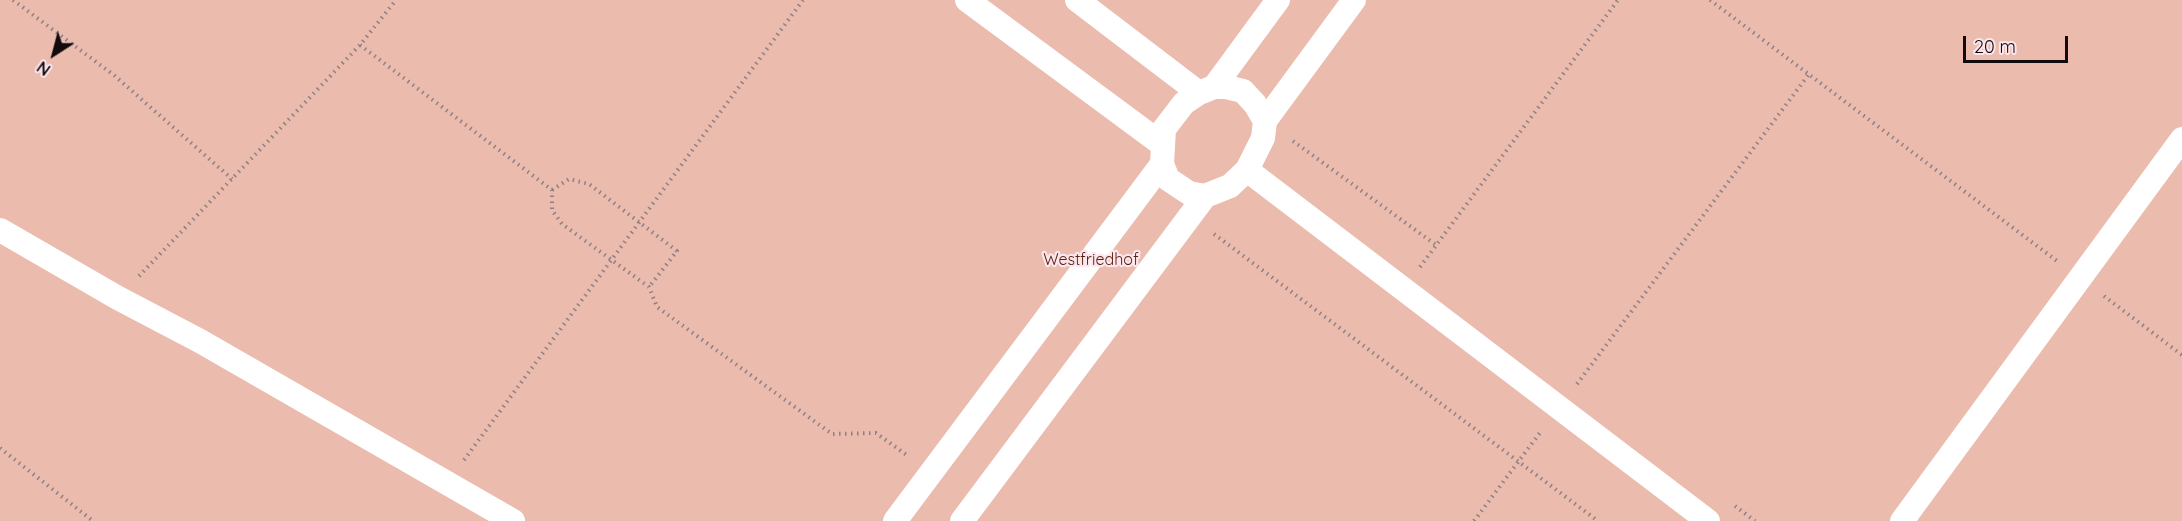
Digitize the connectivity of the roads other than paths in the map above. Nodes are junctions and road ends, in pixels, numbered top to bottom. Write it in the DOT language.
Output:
graph roads {
  1 [pos="967,0"];
  2 [pos="1077,0"];
  3 [pos="1278,0"];
  4 [pos="1354,0"];
  5 [pos="1207,90"];
  6 [pos="1265,121"];
  7 [pos="2182,139"];
  8 [pos="1163,154"];
  9 [pos="1247,170"];
  10 [pos="1205,196"];
  11 [pos="0,230"];
  12 [pos="513,521"];
  13 [pos="894,521"];
  14 [pos="962,521"];
  15 [pos="1708,521"];
  16 [pos="1902,521"];
  1 -- 8 [label="street"];
  2 -- 5 [label="street"];
  3 -- 5 [label="street"];
  4 -- 6 [label="street"];
  5 -- 6 [label="street"];
  5 -- 8 [label="street"];
  6 -- 9 [label="street"];
  7 -- 16 [label="street"];
  8 -- 10 [label="street"];
  8 -- 13 [label="street"];
  9 -- 10 [label="street"];
  9 -- 15 [label="street"];
  10 -- 14 [label="street"];
  11 -- 12 [label="street"];
}
